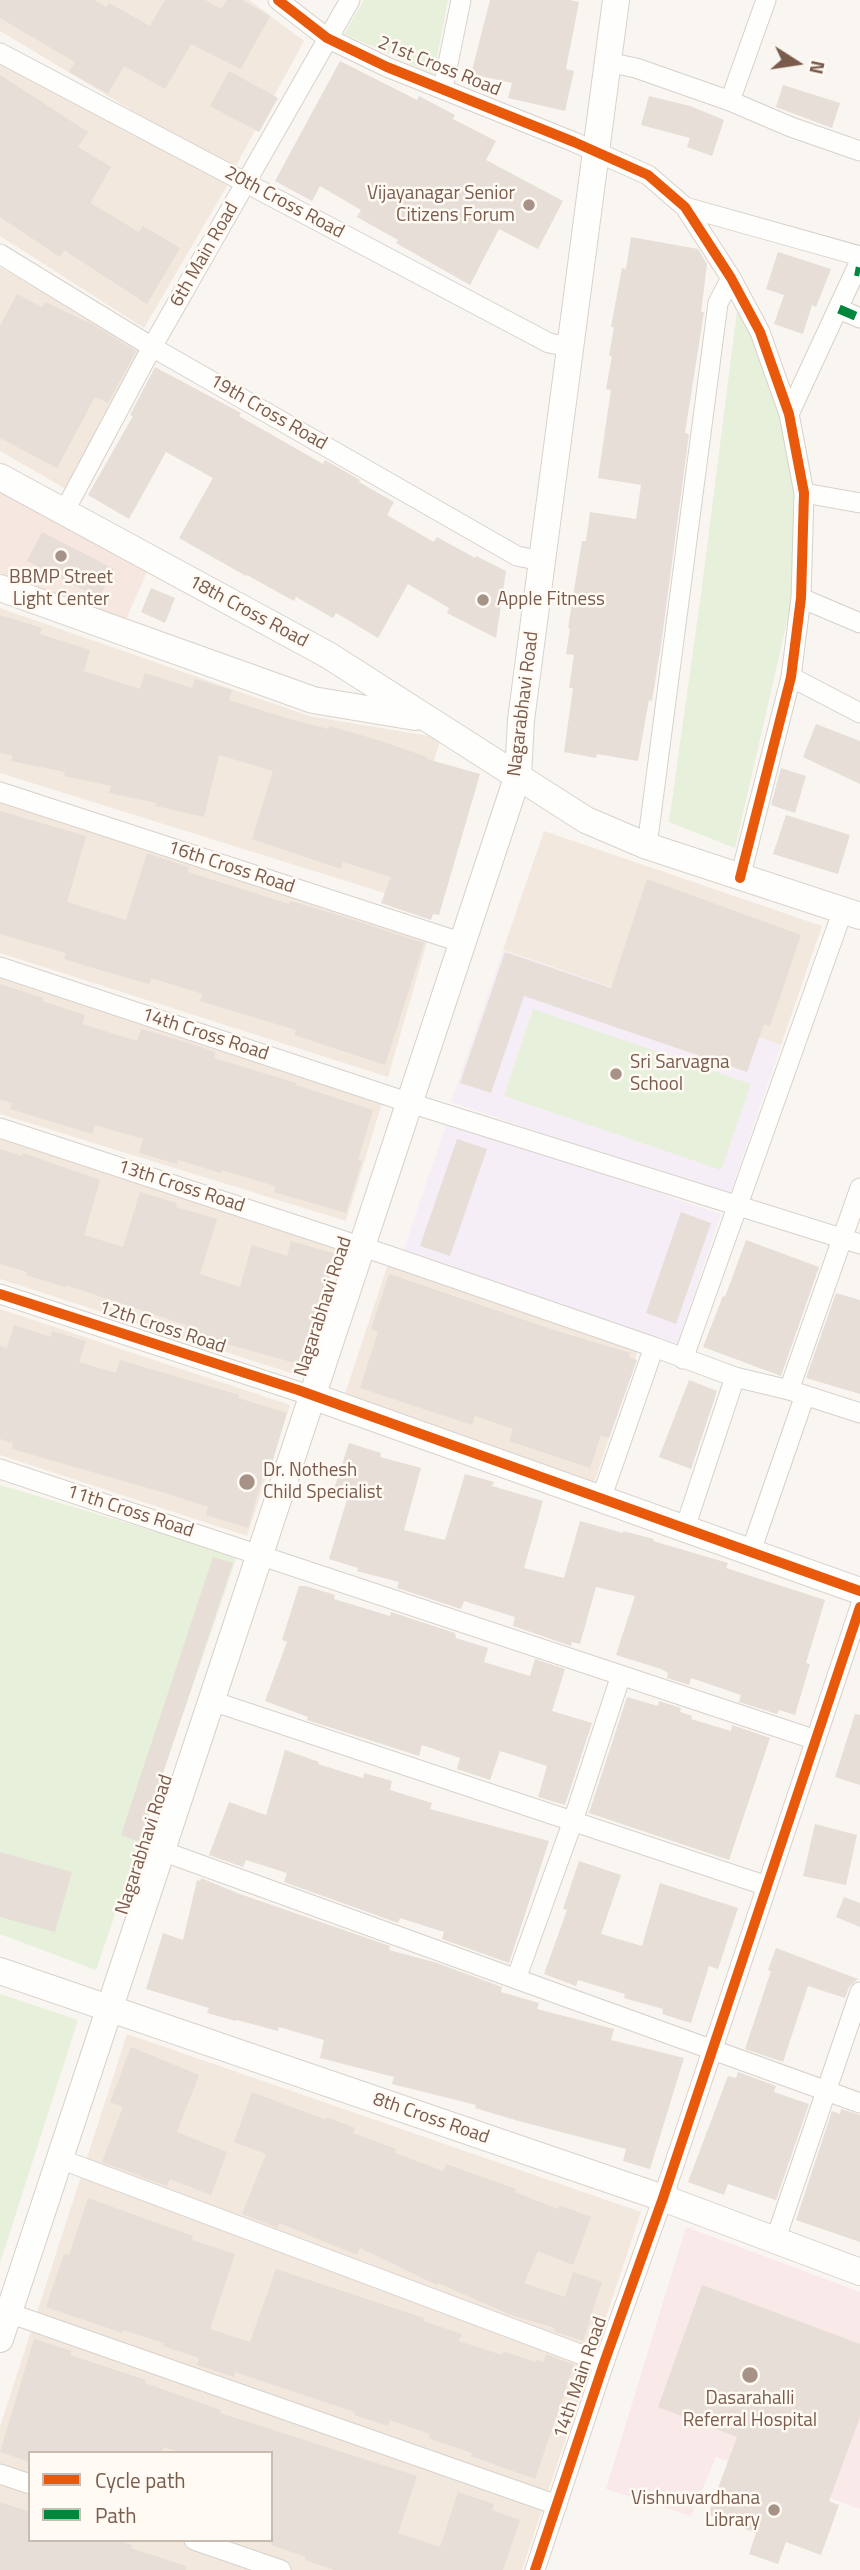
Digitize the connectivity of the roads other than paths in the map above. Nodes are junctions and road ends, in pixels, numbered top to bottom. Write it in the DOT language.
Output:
graph roads {
  1 [pos="278,0"];
  2 [pos="350,0"];
  3 [pos="461,0"];
  4 [pos="617,0"];
  5 [pos="766,0"];
  6 [pos="327,38"];
  7 [pos="0,53"];
  8 [pos="607,62"];
  9 [pos="443,88"];
  10 [pos="730,101"];
  11 [pos="595,151"];
  12 [pos="860,151"];
  13 [pos="247,183"];
  14 [pos="685,207"];
  15 [pos="0,254"];
  16 [pos="859,265"];
  17 [pos="731,278"];
  18 [pos="839,309"];
  19 [pos="860,318"];
  20 [pos="152,347"];
  21 [pos="570,348"];
  22 [pos="789,414"];
  23 [pos="0,477"];
  24 [pos="804,493"];
  25 [pos="860,503"];
  26 [pos="64,512"];
  27 [pos="541,561"];
  28 [pos="0,588"];
  29 [pos="801,598"];
  30 [pos="860,623"];
  31 [pos="791,677"];
  32 [pos="860,713"];
  33 [pos="427,719"];
  34 [pos="518,775"];
  35 [pos="0,792"];
  36 [pos="647,846"];
  37 [pos="740,877"];
  38 [pos="851,913"];
  39 [pos="463,943"];
  40 [pos="0,967"];
  41 [pos="410,1103"];
  42 [pos="0,1128"];
  43 [pos="860,1188"];
  44 [pos="736,1206"];
  45 [pos="851,1242"];
  46 [pos="362,1247"];
  47 [pos="0,1294"];
  48 [pos="654,1347"];
  49 [pos="684,1359"];
  50 [pos="736,1377"];
  51 [pos="797,1392"];
  52 [pos="313,1396"];
  53 [pos="860,1413"];
  54 [pos="0,1469"];
  55 [pos="601,1499"];
  56 [pos="685,1528"];
  57 [pos="751,1550"];
  58 [pos="260,1554"];
  59 [pos="860,1591"];
  60 [pos="860,1607"];
  61 [pos="621,1675"];
  62 [pos="212,1701"];
  63 [pos="816,1740"];
  64 [pos="573,1821"];
  65 [pos="162,1851"];
  66 [pos="767,1886"];
  67 [pos="0,1971"];
  68 [pos="516,1979"];
  69 [pos="860,1992"];
  70 [pos="109,2010"];
  71 [pos="713,2049"];
  72 [pos="827,2091"];
  73 [pos="860,2103"];
  74 [pos="60,2159"];
  75 [pos="663,2198"];
  76 [pos="775,2241"];
  77 [pos="860,2272"];
  78 [pos="9,2313"];
  79 [pos="0,2339"];
  80 [pos="604,2363"];
  81 [pos="0,2474"];
  82 [pos="28,2483"];
  83 [pos="556,2505"];
  84 [pos="200,2542"];
  85 [pos="281,2570"];
  86 [pos="535,2570"];
  1 -- 6 [label="street, 21st Cross Road"];
  2 -- 6 [label="street, 6th Main Road"];
  3 -- 9 [label="street"];
  4 -- 8 [label="main road, Nagarabhavi Road"];
  5 -- 10 [label="street"];
  6 -- 9 [label="street, 21st Cross Road"];
  6 -- 13 [label="street, 6th Main Road"];
  7 -- 13 [label="street, 20th Cross Road"];
  8 -- 10 [label="street"];
  8 -- 11 [label="main road, Nagarabhavi Road"];
  9 -- 11 [label="street, 21st Cross Road"];
  10 -- 12 [label="street"];
  11 -- 14 [label="street, 21st Cross Road"];
  11 -- 21 [label="main road, Nagarabhavi Road"];
  13 -- 20 [label="street, 6th Main Road"];
  13 -- 21 [label="street, 20th Cross Road"];
  14 -- 16 [label="street"];
  14 -- 17 [label="street"];
  15 -- 20 [label="street, 19th Cross Road"];
  16 -- 18 [label="street"];
  17 -- 22 [label="street"];
  17 -- 36 [label="street"];
  18 -- 19 [label="street"];
  18 -- 22 [label="street"];
  20 -- 26 [label="street, 6th Main Road"];
  20 -- 27 [label="street, 19th Cross Road"];
  21 -- 27 [label="main road, Nagarabhavi Road"];
  22 -- 24 [label="street"];
  23 -- 26 [label="main road, 18th Cross Road"];
  24 -- 25 [label="street"];
  24 -- 29 [label="street"];
  26 -- 33 [label="main road, 18th Cross Road"];
  27 -- 34 [label="main road, Nagarabhavi Road"];
  28 -- 33 [label="main road"];
  29 -- 30 [label="street"];
  29 -- 31 [label="street"];
  31 -- 32 [label="street"];
  31 -- 37 [label="street"];
  33 -- 34 [label="main road, 18th Cross Road"];
  34 -- 36 [label="main road"];
  34 -- 39 [label="main road, Nagarabhavi Road"];
  35 -- 39 [label="street, 16th Cross Road"];
  36 -- 37 [label="main road"];
  37 -- 38 [label="main road"];
  38 -- 44 [label="street"];
  39 -- 41 [label="main road, Nagarabhavi Road"];
  40 -- 41 [label="street, 14th Cross Road"];
  41 -- 44 [label="street, 14th Cross Road"];
  41 -- 46 [label="main road, Nagarabhavi Road"];
  42 -- 46 [label="street, 13th Cross Road"];
  43 -- 45 [label="street"];
  44 -- 45 [label="street, 14th Cross Road"];
  44 -- 49 [label="street"];
  45 -- 51 [label="street"];
  46 -- 48 [label="street, 13th Cross Road"];
  46 -- 52 [label="main road, Nagarabhavi Road"];
  47 -- 52 [label="street, 12th Cross Road"];
  48 -- 49 [label="street, 13th Cross Road"];
  48 -- 55 [label="street"];
  49 -- 50 [label="street, 13th Cross Road"];
  50 -- 51 [label="street, 13th Cross Road"];
  50 -- 56 [label="street"];
  51 -- 53 [label="street, 13th Cross Road"];
  51 -- 57 [label="street"];
  52 -- 55 [label="main road"];
  52 -- 58 [label="main road, Nagarabhavi Road"];
  54 -- 58 [label="street, 11th Cross Road"];
  55 -- 56 [label="main road"];
  56 -- 57 [label="main road"];
  57 -- 59 [label="main road"];
  58 -- 61 [label="street, 11th Cross Road"];
  58 -- 62 [label="main road, Nagarabhavi Road"];
  60 -- 63 [label="street, 14th Main Road"];
  61 -- 63 [label="street, 11th Cross Road"];
  61 -- 64 [label="street"];
  62 -- 64 [label="street"];
  62 -- 65 [label="main road, Nagarabhavi Road"];
  63 -- 66 [label="street, 14th Main Road"];
  64 -- 66 [label="street"];
  64 -- 68 [label="street"];
  65 -- 68 [label="street"];
  65 -- 70 [label="main road, Nagarabhavi Road"];
  66 -- 71 [label="street, 14th Main Road"];
  67 -- 70 [label="main road, 8th Cross Road"];
  68 -- 71 [label="street"];
  69 -- 72 [label="street"];
  70 -- 74 [label="main road, Nagarabhavi Road"];
  70 -- 75 [label="main road, 8th Cross Road"];
  71 -- 72 [label="street"];
  71 -- 75 [label="street, 14th Main Road"];
  72 -- 73 [label="street"];
  72 -- 76 [label="street"];
  74 -- 78 [label="main road, Nagarabhavi Road"];
  74 -- 80 [label="street"];
  75 -- 76 [label="main road, 8th Cross Road"];
  75 -- 80 [label="street, 14th Main Road"];
  76 -- 77 [label="main road, 8th Cross Road"];
  78 -- 79 [label="main road, Nagarabhavi Road"];
  78 -- 83 [label="street"];
  80 -- 83 [label="street, 14th Main Road"];
  81 -- 82 [label="street"];
  83 -- 86 [label="street, 14th Main Road"];
  84 -- 85 [label="street"];
}
